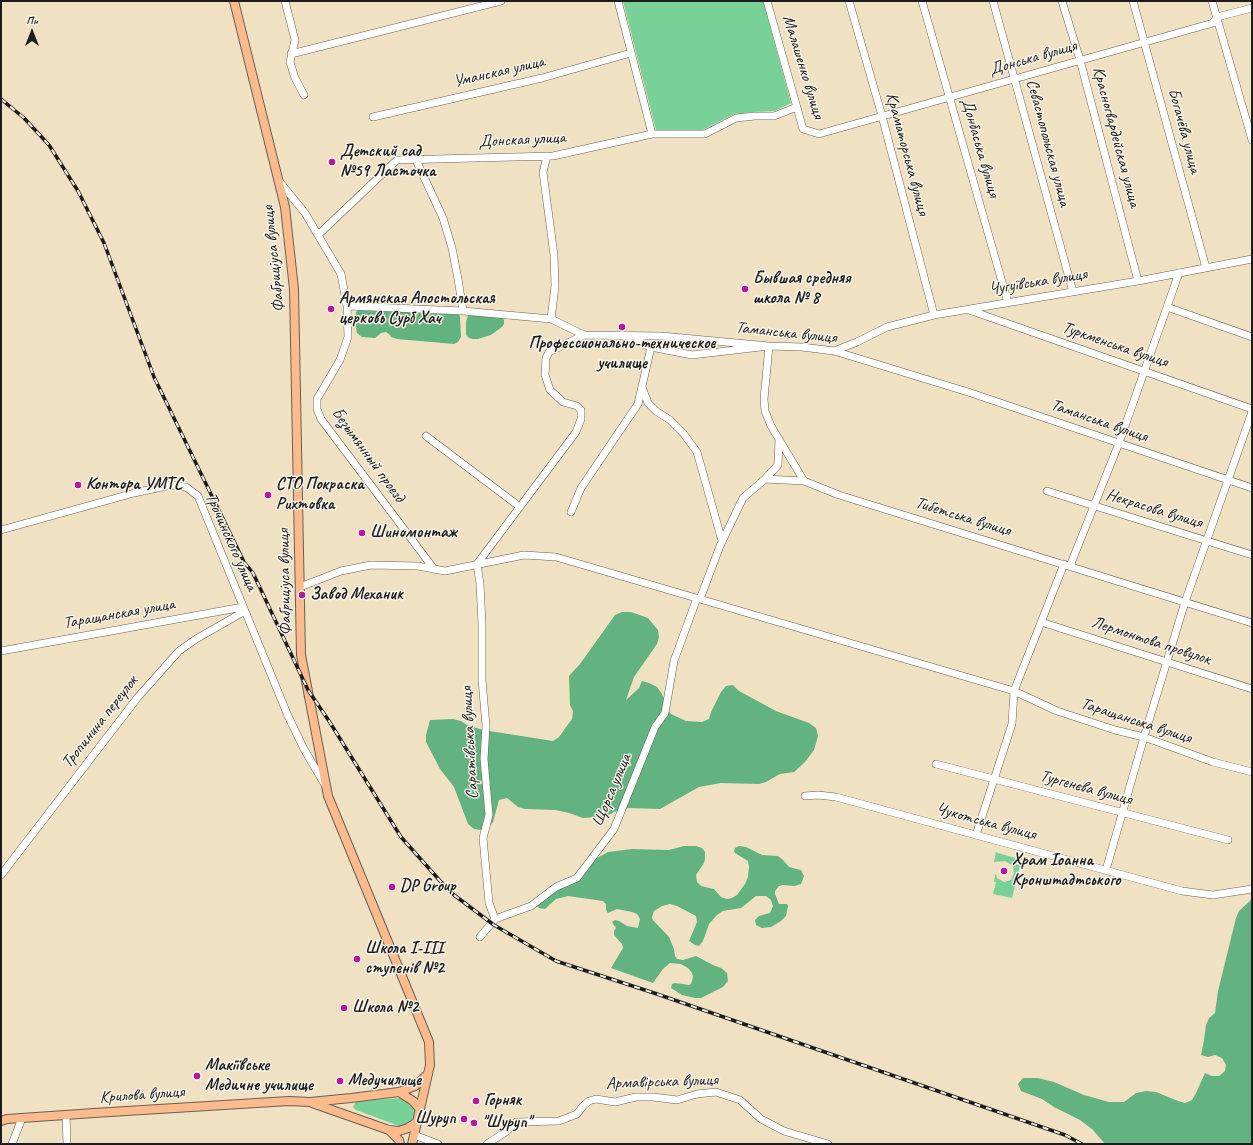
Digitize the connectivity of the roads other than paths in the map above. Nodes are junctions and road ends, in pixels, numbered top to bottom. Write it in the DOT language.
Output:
graph roads {
  1 [pos="234,1"];
  2 [pos="285,1"];
  3 [pos="501,1"];
  4 [pos="618,1"];
  5 [pos="767,1"];
  6 [pos="848,1"];
  7 [pos="922,1"];
  8 [pos="993,1"];
  9 [pos="1062,1"];
  10 [pos="1133,1"];
  11 [pos="1212,1"];
  12 [pos="1252,8"];
  13 [pos="1217,17"];
  14 [pos="1144,42"];
  15 [pos="631,53"];
  16 [pos="291,54"];
  17 [pos="1080,60"];
  18 [pos="1014,79"];
  19 [pos="304,95"];
  20 [pos="950,97"];
  21 [pos="797,107"];
  22 [pos="882,116"];
  23 [pos="373,117"];
  24 [pos="652,134"];
  25 [pos="819,134"];
  26 [pos="1252,140"];
  27 [pos="547,156"];
  28 [pos="416,160"];
  29 [pos="279,181"];
  30 [pos="318,235"];
  31 [pos="1252,259"];
  32 [pos="1206,268"];
  33 [pos="1179,274"];
  34 [pos="1138,281"];
  35 [pos="1073,292"];
  36 [pos="1008,303"];
  37 [pos="347,306"];
  38 [pos="1167,307"];
  39 [pos="967,309"];
  40 [pos="463,311"];
  41 [pos="934,315"];
  42 [pos="551,319"];
  43 [pos="584,335"];
  44 [pos="626,336"];
  45 [pos="1252,338"];
  46 [pos="769,346"];
  47 [pos="651,348"];
  48 [pos="834,351"];
  49 [pos="1144,371"];
  50 [pos="642,387"];
  51 [pos="1252,410"];
  52 [pos="426,436"];
  53 [pos="779,440"];
  54 [pos="1118,443"];
  55 [pos="765,479"];
  56 [pos="1228,480"];
  57 [pos="804,481"];
  58 [pos="1252,488"];
  59 [pos="1047,491"];
  60 [pos="1095,506"];
  61 [pos="520,507"];
  62 [pos="571,512"];
  63 [pos="1,530"];
  64 [pos="722,541"];
  65 [pos="1206,541"];
  66 [pos="1252,555"];
  67 [pos="477,564"];
  68 [pos="1067,565"];
  69 [pos="434,569"];
  70 [pos="300,586"];
  71 [pos="699,598"];
  72 [pos="1185,602"];
  73 [pos="244,609"];
  74 [pos="1041,622"];
  75 [pos="1252,623"];
  76 [pos="1,651"];
  77 [pos="1167,662"];
  78 [pos="1252,689"];
  79 [pos="1014,691"];
  80 [pos="1144,737"];
  81 [pos="936,764"];
  82 [pos="1252,772"];
  83 [pos="995,778"];
  84 [pos="326,786"];
  85 [pos="805,796"];
  86 [pos="1123,814"];
  87 [pos="976,835"];
  88 [pos="1228,840"];
  89 [pos="1106,870"];
  90 [pos="1,875"];
  91 [pos="1252,889"];
  92 [pos="495,919"];
  93 [pos="480,937"];
  94 [pos="427,1075"];
  95 [pos="399,1092"];
  96 [pos="351,1098"];
  97 [pos="310,1102"];
  98 [pos="420,1109"];
  99 [pos="66,1115"];
  100 [pos="348,1115"];
  101 [pos="22,1118"];
  102 [pos="1,1121"];
  103 [pos="416,1123"];
  104 [pos="389,1130"];
  105 [pos="414,1135"];
  106 [pos="818,1142"];
  107 [pos="12,1144"];
  108 [pos="67,1144"];
  109 [pos="400,1144"];
  110 [pos="412,1144"];
  111 [pos="438,1144"];
  112 [pos="487,1144"];
  113 [pos="828,1144"];
  1 -- 29 [label="main road, Фабриціуса вулиця"];
  2 -- 16 [label="street"];
  3 -- 16 [label="street"];
  4 -- 15 [label="street"];
  5 -- 21 [label="street, Малашенко вулиця"];
  6 -- 22 [label="street, Краматорська вулиця"];
  7 -- 20 [label="street, Донбаська вулиця"];
  8 -- 18 [label="street, Севастопольская улица"];
  9 -- 17 [label="street, Красногвардейская улица"];
  10 -- 14 [label="street, Богачёва улица"];
  11 -- 13 [label="street"];
  12 -- 13 [label="street, Донська вулиця"];
  13 -- 14 [label="street, Донська вулиця"];
  13 -- 26 [label="street"];
  14 -- 17 [label="street, Донська вулиця"];
  14 -- 32 [label="street, Богачёва улица"];
  15 -- 23 [label="street, Уманская улица"];
  15 -- 24 [label="street"];
  16 -- 19 [label="street"];
  17 -- 18 [label="street, Донська вулиця"];
  17 -- 34 [label="street, Красногвардейская улица"];
  18 -- 20 [label="street, Донська вулиця"];
  18 -- 35 [label="street, Севастопольская улица"];
  20 -- 22 [label="street, Донська вулиця"];
  20 -- 36 [label="street, Донбаська вулиця"];
  21 -- 24 [label="street, Донская улица"];
  21 -- 25 [label="street, Малашенко вулиця"];
  22 -- 25 [label="street, Донська вулиця"];
  22 -- 41 [label="street, Краматорська вулиця"];
  24 -- 27 [label="street, Донская улица"];
  27 -- 28 [label="street, Донская улица"];
  27 -- 42 [label="street"];
  28 -- 30 [label="street, Донская улица"];
  28 -- 40 [label="street"];
  29 -- 30 [label="street, Безымянный проезд"];
  29 -- 70 [label="main road, Фабриціуса вулиця"];
  30 -- 37 [label="street, Безымянный проезд"];
  31 -- 32 [label="street, Чугуївська вулиця"];
  32 -- 33 [label="street, Чугуївська вулиця"];
  33 -- 34 [label="street, Чугуївська вулиця"];
  33 -- 38 [label="street"];
  34 -- 35 [label="street, Чугуївська вулиця"];
  35 -- 36 [label="street, Чугуївська вулиця"];
  36 -- 39 [label="street, Чугуївська вулиця"];
  37 -- 40 [label="street, Таманська вулиця"];
  37 -- 69 [label="street, Безымянный проезд"];
  38 -- 45 [label="street"];
  38 -- 49 [label="street"];
  39 -- 41 [label="street, Чугуївська вулиця"];
  39 -- 49 [label="street, Туркменська вулиця"];
  40 -- 42 [label="street, Таманська вулиця"];
  41 -- 48 [label="street, Чугуївська вулиця"];
  42 -- 43 [label="street, Таманська вулиця"];
  43 -- 44 [label="street, Таманська вулиця"];
  43 -- 61 [label="street"];
  44 -- 46 [label="street, Таманська вулиця"];
  44 -- 47 [label="street"];
  46 -- 47 [label="street"];
  46 -- 48 [label="street, Таманська вулиця"];
  46 -- 53 [label="street"];
  47 -- 50 [label="street"];
  48 -- 54 [label="street, Таманська вулиця"];
  49 -- 51 [label="street, Туркменська вулиця"];
  49 -- 54 [label="street"];
  50 -- 62 [label="street"];
  50 -- 64 [label="street"];
  51 -- 56 [label="street"];
  52 -- 61 [label="street"];
  53 -- 55 [label="street, Щорса улица"];
  53 -- 57 [label="street"];
  54 -- 56 [label="street, Таманська вулиця"];
  54 -- 60 [label="street"];
  55 -- 57 [label="street, Тибетська вулиця"];
  55 -- 64 [label="street, Щорса улица"];
  56 -- 58 [label="street, Таманська вулиця"];
  56 -- 65 [label="street"];
  57 -- 68 [label="street, Тибетська вулиця"];
  59 -- 60 [label="street, Некрасова вулиця"];
  60 -- 65 [label="street, Некрасова вулиця"];
  60 -- 68 [label="street"];
  61 -- 67 [label="street"];
  63 -- 73 [label="street, Трочинского улица"];
  64 -- 71 [label="street, Щорса улица"];
  65 -- 66 [label="street, Некрасова вулиця"];
  65 -- 72 [label="street"];
  67 -- 69 [label="street, Таращанська вулиця"];
  67 -- 71 [label="street, Таращанська вулиця"];
  67 -- 92 [label="street, Саратівська вулиця"];
  68 -- 72 [label="street, Тибетська вулиця"];
  68 -- 74 [label="street"];
  69 -- 70 [label="street, Таращанська вулиця"];
  70 -- 84 [label="main road, Фабриціуса вулиця"];
  71 -- 79 [label="street, Таращанська вулиця"];
  71 -- 92 [label="street, Щорса улица"];
  72 -- 75 [label="street, Тибетська вулиця"];
  72 -- 77 [label="street"];
  73 -- 76 [label="street, Таращанская улица"];
  73 -- 84 [label="street, Трочинского улица"];
  73 -- 90 [label="street, Тропинина переулок"];
  74 -- 77 [label="street, Лермонтова провулок"];
  74 -- 79 [label="street"];
  77 -- 78 [label="street, Лермонтова провулок"];
  77 -- 80 [label="street"];
  79 -- 80 [label="street, Таращанська вулиця"];
  79 -- 83 [label="street"];
  80 -- 82 [label="street, Таращанська вулиця"];
  80 -- 86 [label="street"];
  81 -- 83 [label="street, Тургенєва вулиця"];
  83 -- 86 [label="street, Тургенєва вулиця"];
  83 -- 87 [label="street"];
  84 -- 94 [label="main road, Фабриціуса вулиця"];
  85 -- 87 [label="street, Чукотська вулиця"];
  86 -- 88 [label="street, Тургенєва вулиця"];
  86 -- 89 [label="street"];
  87 -- 89 [label="street, Чукотська вулиця"];
  89 -- 91 [label="street, Чукотська вулиця"];
  92 -- 93 [label="street"];
  94 -- 95 [label="main road"];
  94 -- 98 [label="main road, Фабриціуса вулиця"];
  95 -- 96 [label="main road"];
  95 -- 98 [label="main road"];
  96 -- 97 [label="main road"];
  96 -- 100 [label="main road"];
  97 -- 99 [label="main road, Крилова вулиця"];
  97 -- 100 [label="main road"];
  98 -- 103 [label="main road, Фабриціуса вулиця"];
  99 -- 101 [label="main road, Крилова вулиця"];
  99 -- 108 [label="street"];
  100 -- 104 [label="main road"];
  101 -- 102 [label="main road, Крилова вулиця"];
  101 -- 107 [label="street"];
  103 -- 104 [label="main road"];
  103 -- 105 [label="main road, Фабриціуса вулиця"];
  104 -- 109 [label="main road"];
  105 -- 110 [label="main road, Фабриціуса вулиця"];
  105 -- 111 [label="street"];
  106 -- 112 [label="street, Армавірська вулиця"];
  106 -- 113 [label="street, Армавірська вулиця"];
}
